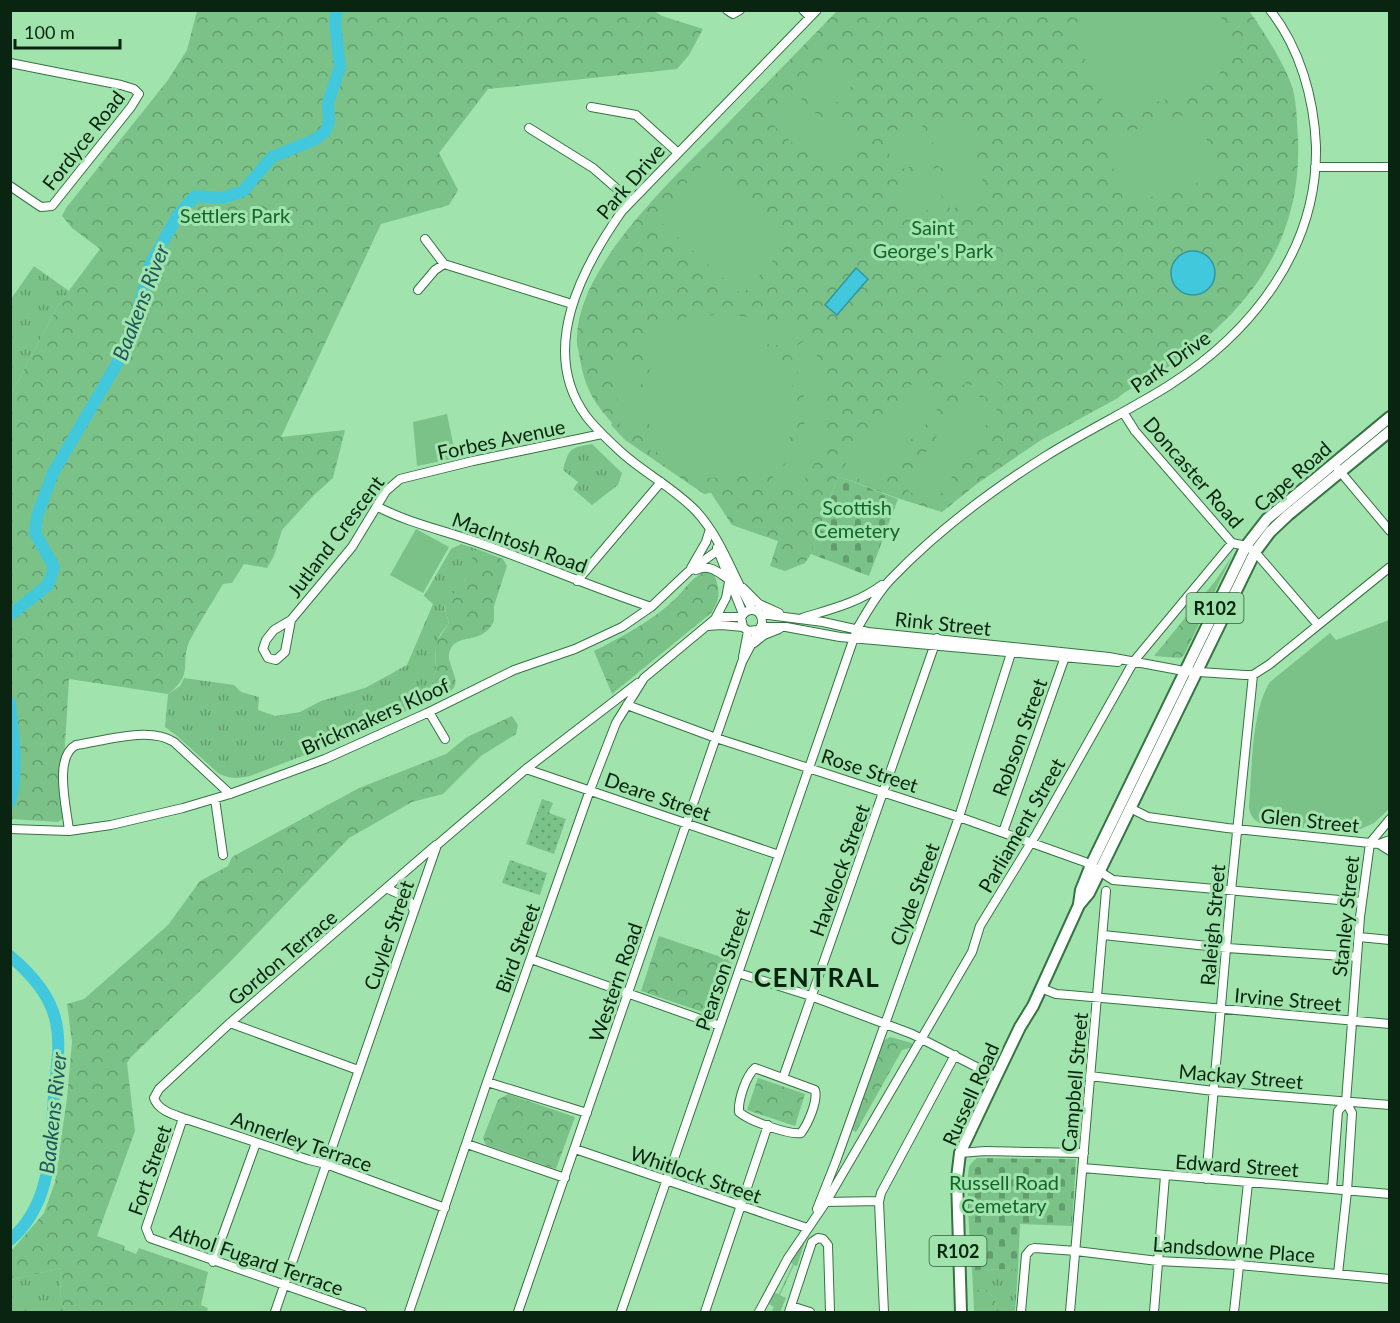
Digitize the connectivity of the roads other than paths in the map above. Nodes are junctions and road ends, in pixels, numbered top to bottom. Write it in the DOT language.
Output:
graph roads {
  1 [pos="727,10"];
  2 [pos="740,10"];
  3 [pos="803,10"];
  4 [pos="816,10"];
  5 [pos="1270,10"];
  6 [pos="810,17"];
  7 [pos="10,63"];
  8 [pos="591,107"];
  9 [pos="529,128"];
  10 [pos="677,152"];
  11 [pos="1315,167"];
  12 [pos="1389,167"];
  13 [pos="10,186"];
  14 [pos="631,201"];
  15 [pos="425,239"];
  16 [pos="444,264"];
  17 [pos="418,291"];
  18 [pos="572,304"];
  19 [pos="1123,412"];
  20 [pos="1389,417"];
  21 [pos="1389,431"];
  22 [pos="602,434"];
  23 [pos="1337,467"];
  24 [pos="407,476"];
  25 [pos="661,482"];
  26 [pos="378,507"];
  27 [pos="710,529"];
  28 [pos="1389,531"];
  29 [pos="1232,543"];
  30 [pos="1251,549"];
  31 [pos="719,550"];
  32 [pos="1389,567"];
  33 [pos="688,572"];
  34 [pos="577,581"];
  35 [pos="680,581"];
  36 [pos="729,581"];
  37 [pos="888,581"];
  38 [pos="739,584"];
  39 [pos="651,607"];
  40 [pos="752,609"];
  41 [pos="760,614"];
  42 [pos="742,616"];
  43 [pos="797,618"];
  44 [pos="291,620"];
  45 [pos="716,620"];
  46 [pos="1318,625"];
  47 [pos="707,626"];
  48 [pos="786,627"];
  49 [pos="759,628"];
  50 [pos="745,629"];
  51 [pos="856,633"];
  52 [pos="936,642"];
  53 [pos="751,647"];
  54 [pos="1012,650"];
  55 [pos="1065,656"];
  56 [pos="1134,661"];
  57 [pos="742,662"];
  58 [pos="1184,671"];
  59 [pos="1196,672"];
  60 [pos="1253,675"];
  61 [pos="644,678"];
  62 [pos="627,705"];
  63 [pos="429,712"];
  64 [pos="716,738"];
  65 [pos="445,739"];
  66 [pos="810,767"];
  67 [pos="526,769"];
  68 [pos="590,790"];
  69 [pos="884,792"];
  70 [pos="230,794"];
  71 [pos="214,799"];
  72 [pos="1130,808"];
  73 [pos="959,817"];
  74 [pos="1389,819"];
  75 [pos="687,824"];
  76 [pos="14,829"];
  77 [pos="1238,829"];
  78 [pos="69,831"];
  79 [pos="1003,832"];
  80 [pos="1389,840"];
  81 [pos="1030,843"];
  82 [pos="1374,844"];
  83 [pos="437,845"];
  84 [pos="1389,851"];
  85 [pos="223,855"];
  86 [pos="779,855"];
  87 [pos="1095,868"];
  88 [pos="388,889"];
  89 [pos="1106,891"];
  90 [pos="1231,891"];
  91 [pos="1362,902"];
  92 [pos="415,912"];
  93 [pos="1103,935"];
  94 [pos="1359,937"];
  95 [pos="1389,940"];
  96 [pos="1227,948"];
  97 [pos="1357,957"];
  98 [pos="531,959"];
  99 [pos="738,973"];
  100 [pos="1041,988"];
  101 [pos="628,994"];
  102 [pos="811,996"];
  103 [pos="1097,998"];
  104 [pos="1221,1010"];
  105 [pos="1352,1021"];
  106 [pos="230,1023"];
  107 [pos="885,1023"];
  108 [pos="1389,1024"];
  109 [pos="720,1026"];
  110 [pos="922,1038"];
  111 [pos="955,1055"];
  112 [pos="358,1070"];
  113 [pos="1090,1076"];
  114 [pos="996,1077"];
  115 [pos="783,1078"];
  116 [pos="487,1082"];
  117 [pos="1214,1091"];
  118 [pos="154,1098"];
  119 [pos="1346,1102"];
  120 [pos="1389,1105"];
  121 [pos="587,1113"];
  122 [pos="183,1118"];
  123 [pos="768,1125"];
  124 [pos="847,1133"];
  125 [pos="863,1140"];
  126 [pos="256,1143"];
  127 [pos="467,1144"];
  128 [pos="575,1149"];
  129 [pos="960,1153"];
  130 [pos="1084,1153"];
  131 [pos="326,1164"];
  132 [pos="1083,1168"];
  133 [pos="1165,1176"];
  134 [pos="565,1178"];
  135 [pos="1206,1179"];
  136 [pos="667,1181"];
  137 [pos="1248,1183"];
  138 [pos="1332,1189"];
  139 [pos="1347,1191"];
  140 [pos="1389,1194"];
  141 [pos="879,1201"];
  142 [pos="826,1202"];
  143 [pos="741,1207"];
  144 [pos="445,1208"];
  145 [pos="814,1218"];
  146 [pos="807,1228"];
  147 [pos="146,1232"];
  148 [pos="1076,1251"];
  149 [pos="1158,1261"];
  150 [pos="213,1262"];
  151 [pos="1239,1265"];
  152 [pos="1338,1274"];
  153 [pos="1389,1279"];
  154 [pos="285,1287"];
  155 [pos="337,1308"];
  156 [pos="790,1310"];
  157 [pos="275,1312"];
  158 [pos="362,1312"];
  159 [pos="409,1312"];
  160 [pos="518,1312"];
  161 [pos="621,1312"];
  162 [pos="705,1312"];
  163 [pos="759,1312"];
  164 [pos="810,1312"];
  165 [pos="830,1312"];
  166 [pos="884,1312"];
  167 [pos="961,1312"];
  168 [pos="1021,1312"];
  169 [pos="1070,1312"];
  170 [pos="1154,1312"];
  171 [pos="1234,1312"];
  1 -- 2 [label="street"];
  3 -- 6 [label="street"];
  4 -- 6 [label="street, Park Drive"];
  5 -- 11 [label="street, Park Drive"];
  6 -- 10 [label="street, Park Drive"];
  7 -- 13 [label="street, Fordyce Road"];
  8 -- 10 [label="street"];
  9 -- 14 [label="street"];
  10 -- 14 [label="street, Park Drive"];
  11 -- 12 [label="street"];
  11 -- 19 [label="street, Park Drive"];
  14 -- 18 [label="street, Park Drive"];
  15 -- 16 [label="street"];
  16 -- 17 [label="street"];
  16 -- 18 [label="street"];
  18 -- 22 [label="street, Park Drive"];
  19 -- 29 [label="street, Doncaster Road"];
  19 -- 37 [label="street, Park Drive"];
  20 -- 23 [label="main road, Cape Road / R102"];
  21 -- 23 [label="main road, Cape Road / R102"];
  22 -- 24 [label="street, Forbes Avenue"];
  22 -- 25 [label="street, Park Drive"];
  23 -- 28 [label="street"];
  23 -- 30 [label="main road, Cape Road / R102"];
  24 -- 26 [label="street, Jutland Crescent"];
  25 -- 27 [label="street, Park Drive"];
  25 -- 34 [label="street"];
  26 -- 34 [label="street, MacIntosh Road"];
  26 -- 44 [label="street, Jutland Crescent"];
  27 -- 31 [label="street, Park Drive"];
  27 -- 33 [label="street"];
  29 -- 30 [label="street, Doncaster Road"];
  29 -- 56 [label="street, Parliament Street"];
  30 -- 46 [label="street"];
  30 -- 58 [label="main road, Cape Road / R102"];
  30 -- 59 [label="main road, Cape Road / R102"];
  31 -- 33 [label="street, Brickmakers Kloof"];
  31 -- 36 [label="street, Park Drive"];
  31 -- 38 [label="street, Park Drive"];
  32 -- 46 [label="street"];
  33 -- 35 [label="street, Brickmakers Kloof"];
  34 -- 39 [label="street, MacIntosh Road"];
  35 -- 36 [label="street"];
  35 -- 39 [label="street, Brickmakers Kloof"];
  36 -- 42 [label="street, Park Drive"];
  36 -- 45 [label="street"];
  37 -- 43 [label="street"];
  37 -- 51 [label="street, Park Drive"];
  38 -- 40 [label="street, Park Drive"];
  38 -- 43 [label="street"];
  39 -- 63 [label="street, Brickmakers Kloof"];
  40 -- 41 [label="street"];
  40 -- 42 [label="street"];
  41 -- 43 [label="street, Rink Street"];
  41 -- 49 [label="street"];
  42 -- 45 [label="street, Bird Street"];
  42 -- 50 [label="street"];
  43 -- 51 [label="street, Rink Street"];
  44 -- 44 [label="street, Jutland Crescent"];
  45 -- 47 [label="street, Bird Street"];
  46 -- 60 [label="street"];
  47 -- 50 [label="street"];
  47 -- 61 [label="street, Bird Street"];
  48 -- 49 [label="street, Rink Street"];
  48 -- 51 [label="street, Rink Street"];
  48 -- 53 [label="street"];
  49 -- 50 [label="street"];
  49 -- 53 [label="street, Western Road"];
  50 -- 57 [label="street, Western Road"];
  51 -- 52 [label="street, Rink Street"];
  51 -- 66 [label="street, Pearson Street"];
  52 -- 54 [label="street, Rink Street"];
  52 -- 69 [label="street, Havelock Street"];
  53 -- 57 [label="street, Western Road"];
  54 -- 55 [label="street, Rink Street"];
  54 -- 73 [label="street, Clyde Street"];
  55 -- 56 [label="street, Rink Street"];
  55 -- 79 [label="street, Robson Street"];
  56 -- 58 [label="street, Rink Street"];
  56 -- 81 [label="street, Parliament Street"];
  57 -- 64 [label="street, Western Road"];
  58 -- 59 [label="street, Rink Street"];
  58 -- 87 [label="main road, Russell Road / R102"];
  59 -- 60 [label="street, Rink Street"];
  59 -- 72 [label="main road, Russell Road / R102"];
  60 -- 77 [label="street, Raleigh Street"];
  61 -- 62 [label="street, Bird Street"];
  61 -- 67 [label="street"];
  62 -- 64 [label="street, Rose Street"];
  62 -- 68 [label="street, Bird Street"];
  63 -- 65 [label="street"];
  63 -- 70 [label="street, Brickmakers Kloof"];
  64 -- 66 [label="street, Rose Street"];
  64 -- 75 [label="street, Western Road"];
  66 -- 69 [label="street, Rose Street"];
  66 -- 86 [label="street, Pearson Street"];
  67 -- 68 [label="street, Deare Street"];
  67 -- 83 [label="street"];
  68 -- 75 [label="street, Deare Street"];
  68 -- 98 [label="street, Bird Street"];
  69 -- 73 [label="street, Rose Street"];
  69 -- 102 [label="street, Havelock Street"];
  70 -- 71 [label="street, Brickmakers Kloof"];
  70 -- 78 [label="street"];
  71 -- 78 [label="street, Brickmakers Kloof"];
  71 -- 85 [label="street"];
  72 -- 77 [label="street, Glen Street"];
  72 -- 87 [label="main road, Russell Road / R102"];
  73 -- 79 [label="street, Rose Street"];
  73 -- 107 [label="street, Clyde Street"];
  74 -- 82 [label="street"];
  75 -- 86 [label="street, Deare Street"];
  75 -- 101 [label="street, Western Road"];
  76 -- 78 [label="street, Brickmakers Kloof"];
  77 -- 82 [label="street, Glen Street"];
  77 -- 90 [label="street, Raleigh Street"];
  79 -- 81 [label="street, Rose Street"];
  80 -- 82 [label="street, Glen Street"];
  81 -- 87 [label="street, Rose Street"];
  81 -- 110 [label="street, Parliament Street"];
  82 -- 84 [label="street, Glen Street"];
  82 -- 91 [label="street, Stanley Street"];
  83 -- 88 [label="street, Gordon Terrace"];
  83 -- 92 [label="street, Cuyler Street"];
  86 -- 99 [label="street, Pearson Street"];
  87 -- 90 [label="street, Rose Street"];
  87 -- 100 [label="main road, Russell Road / R102"];
  88 -- 92 [label="street"];
  88 -- 106 [label="street, Gordon Terrace"];
  89 -- 93 [label="street, Campbell Street"];
  90 -- 91 [label="street, Rose Street"];
  90 -- 96 [label="street, Raleigh Street"];
  91 -- 94 [label="street, Stanley Street"];
  92 -- 112 [label="street, Cuyler Street"];
  93 -- 96 [label="street"];
  93 -- 103 [label="street, Campbell Street"];
  94 -- 95 [label="street"];
  94 -- 97 [label="street, Stanley Street"];
  96 -- 97 [label="street"];
  96 -- 104 [label="street, Raleigh Street"];
  97 -- 105 [label="street, Stanley Street"];
  98 -- 101 [label="street"];
  98 -- 116 [label="street, Bird Street"];
  99 -- 102 [label="street"];
  99 -- 109 [label="street, Pearson Street"];
  100 -- 103 [label="street, Irvine Street"];
  100 -- 114 [label="main road, Russell Road / R102"];
  101 -- 109 [label="street"];
  101 -- 121 [label="street, Western Road"];
  102 -- 107 [label="street"];
  102 -- 115 [label="street, Havelock Street"];
  103 -- 104 [label="street, Irvine Street"];
  103 -- 113 [label="street, Campbell Street"];
  104 -- 105 [label="street, Irvine Street"];
  104 -- 117 [label="street, Raleigh Street"];
  105 -- 108 [label="street, Irvine Street"];
  105 -- 119 [label="street, Stanley Street"];
  106 -- 112 [label="street"];
  106 -- 118 [label="street, Gordon Terrace"];
  107 -- 110 [label="street"];
  107 -- 124 [label="street, Clyde Street"];
  109 -- 136 [label="street, Pearson Street"];
  110 -- 111 [label="street"];
  110 -- 125 [label="street, Parliament Street"];
  111 -- 114 [label="street"];
  111 -- 141 [label="street"];
  112 -- 131 [label="street, Cuyler Street"];
  113 -- 117 [label="street, Mackay Street"];
  113 -- 130 [label="street, Campbell Street"];
  114 -- 129 [label="main road, Russell Road / R102"];
  115 -- 123 [label="street"];
  115 -- 123 [label="street"];
  116 -- 121 [label="street"];
  116 -- 127 [label="street, Bird Street"];
  117 -- 119 [label="street, Mackay Street"];
  117 -- 135 [label="street, Raleigh Street"];
  118 -- 122 [label="street, Annerley Terrace"];
  119 -- 120 [label="street, Mackay Street"];
  119 -- 138 [label="street, Stanley Street"];
  119 -- 139 [label="street, Stanley Street"];
  121 -- 128 [label="street, Western Road"];
  122 -- 126 [label="street, Annerley Terrace"];
  122 -- 147 [label="street, Fort Street"];
  123 -- 143 [label="street"];
  124 -- 125 [label="street"];
  124 -- 145 [label="street, Clyde Street"];
  125 -- 142 [label="street, Parliament Street"];
  126 -- 131 [label="street, Annerley Terrace"];
  126 -- 150 [label="street"];
  127 -- 134 [label="street"];
  127 -- 144 [label="street, Bird Street"];
  128 -- 134 [label="street, Western Road"];
  128 -- 136 [label="street, Whitlock Street"];
  129 -- 130 [label="street"];
  129 -- 167 [label="main road, Russell Road / R102"];
  130 -- 132 [label="street, Campbell Street"];
  131 -- 144 [label="street, Annerley Terrace"];
  131 -- 154 [label="street, Cuyler Street"];
  132 -- 133 [label="street, Edward Street"];
  132 -- 148 [label="street, Campbell Street"];
  133 -- 135 [label="street, Edward Street"];
  133 -- 149 [label="street"];
  134 -- 160 [label="street, Western Road"];
  135 -- 137 [label="street, Edward Street"];
  136 -- 143 [label="street, Whitlock Street"];
  136 -- 161 [label="street, Pearson Street"];
  137 -- 138 [label="street, Edward Street"];
  137 -- 151 [label="street"];
  138 -- 139 [label="street, Edward Street"];
  139 -- 140 [label="street, Edward Street"];
  139 -- 152 [label="street, Stanley Street"];
  141 -- 142 [label="street"];
  141 -- 166 [label="street"];
  142 -- 145 [label="street, Parliament Street"];
  143 -- 146 [label="street, Whitlock Street"];
  143 -- 162 [label="street"];
  144 -- 159 [label="street, Bird Street"];
  145 -- 146 [label="street, Parliament Street"];
  146 -- 163 [label="street, Parliament Street"];
  147 -- 150 [label="street, Athol Fugard Terrace"];
  148 -- 149 [label="street, Landsdowne Place"];
  148 -- 168 [label="street, Landsdowne Place"];
  148 -- 169 [label="street, Campbell Street"];
  149 -- 151 [label="street, Landsdowne Place"];
  149 -- 170 [label="street"];
  150 -- 154 [label="street, Athol Fugard Terrace"];
  151 -- 152 [label="street, Landsdowne Place"];
  151 -- 171 [label="street"];
  152 -- 153 [label="street, Landsdowne Place"];
  154 -- 155 [label="street, Athol Fugard Terrace"];
  154 -- 157 [label="street, Cuyler Street"];
  155 -- 158 [label="street, Athol Fugard Terrace"];
  156 -- 164 [label="street"];
  156 -- 165 [label="street"];
}
